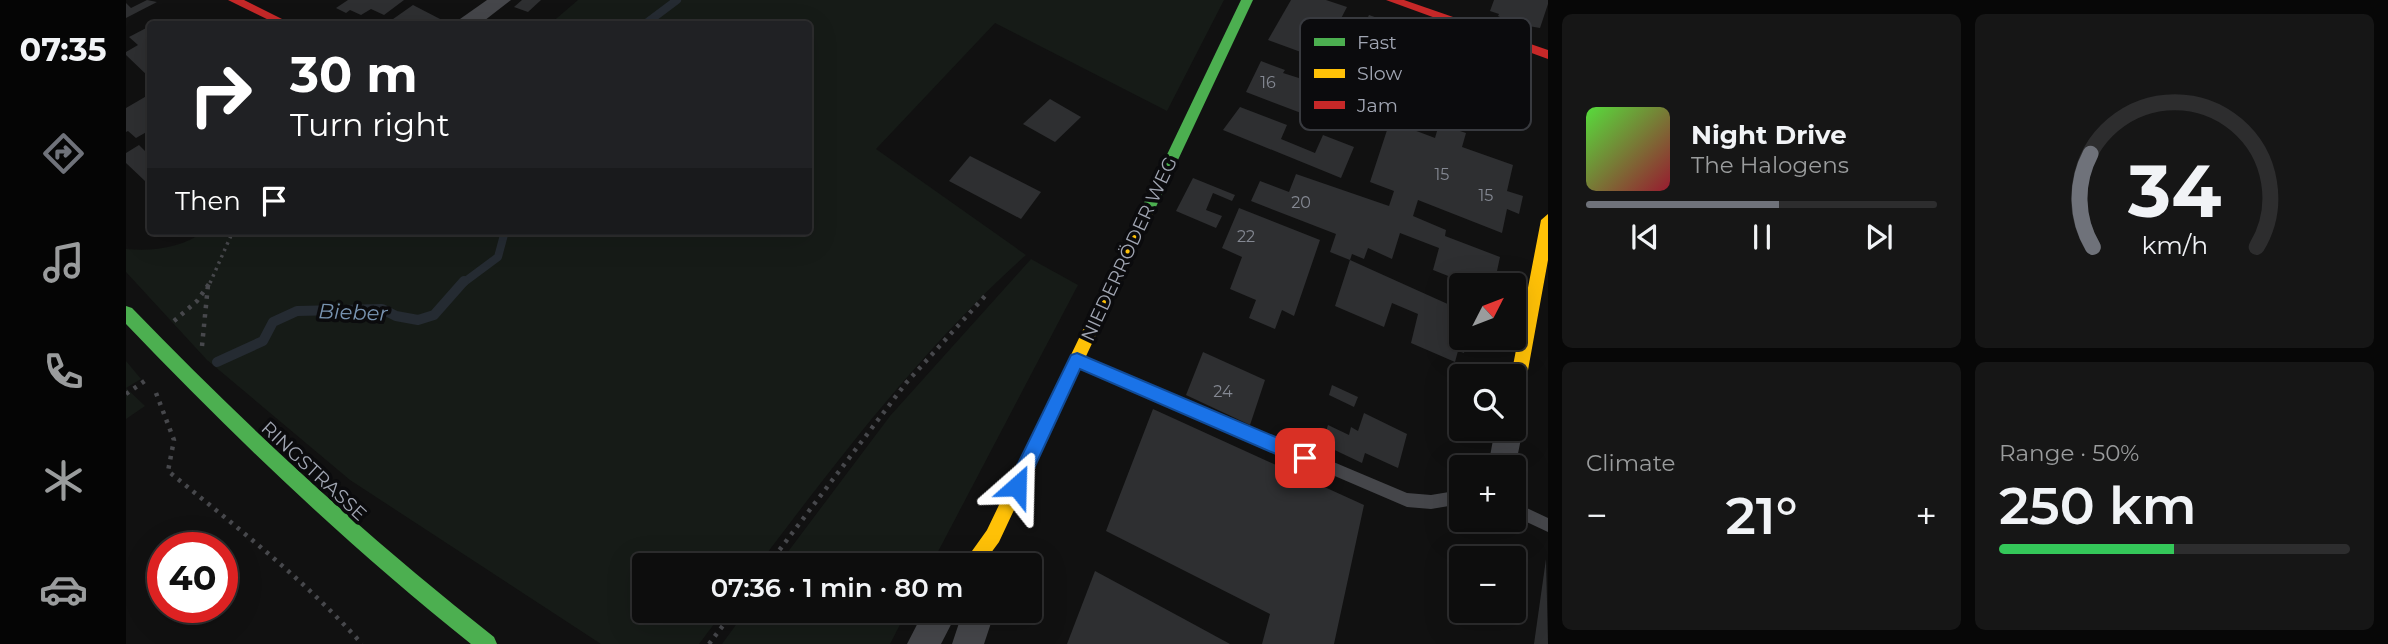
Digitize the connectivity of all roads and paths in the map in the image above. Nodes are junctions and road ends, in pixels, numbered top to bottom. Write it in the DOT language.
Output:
graph roads {
  1 [pos="234,0"];
  2 [pos="501,0"];
  3 [pos="1247,0"];
  4 [pos="1392,0"];
  5 [pos="1443,18"];
  6 [pos="280,21"];
  7 [pos="471,21"];
  8 [pos="1531,49"];
  9 [pos="1548,55"];
  10 [pos="1548,220"];
  11 [pos="231,235"];
  12 [pos="208,284"];
  13 [pos="986,295"];
  14 [pos="126,313"];
  15 [pos="166,327"];
  16 [pos="201,348"];
  17 [pos="1077,360"];
  18 [pos="1521,364"];
  19 [pos="126,394"];
  20 [pos="1449,498"];
  21 [pos="1526,515"];
  22 [pos="1548,525"];
  23 [pos="991,551"];
  24 [pos="777,553"];
  25 [pos="725,623"];
  26 [pos="935,623"];
  27 [pos="975,623"];
  28 [pos="362,644"];
  29 [pos="487,644"];
  30 [pos="709,644"];
  31 [pos="923,644"];
  32 [pos="968,644"];
  1 -- 6 [label="street"];
  2 -- 7 [label="street"];
  3 -- 17 [label="street, NIEDERRÖDER WEG"];
  4 -- 5 [label="street"];
  8 -- 9 [label="street"];
  10 -- 18 [label="street"];
  11 -- 12 [label="path"];
  12 -- 15 [label="path"];
  12 -- 16 [label="path"];
  13 -- 24 [label="path"];
  14 -- 29 [label="street, RINGSTRASSE"];
  17 -- 20 [label="lane"];
  17 -- 23 [label="street, NIEDERRÖDER WEG"];
  19 -- 28 [label="path"];
  21 -- 22 [label="lane"];
  25 -- 30 [label="path"];
  26 -- 31 [label="street"];
  27 -- 32 [label="street"];
}
